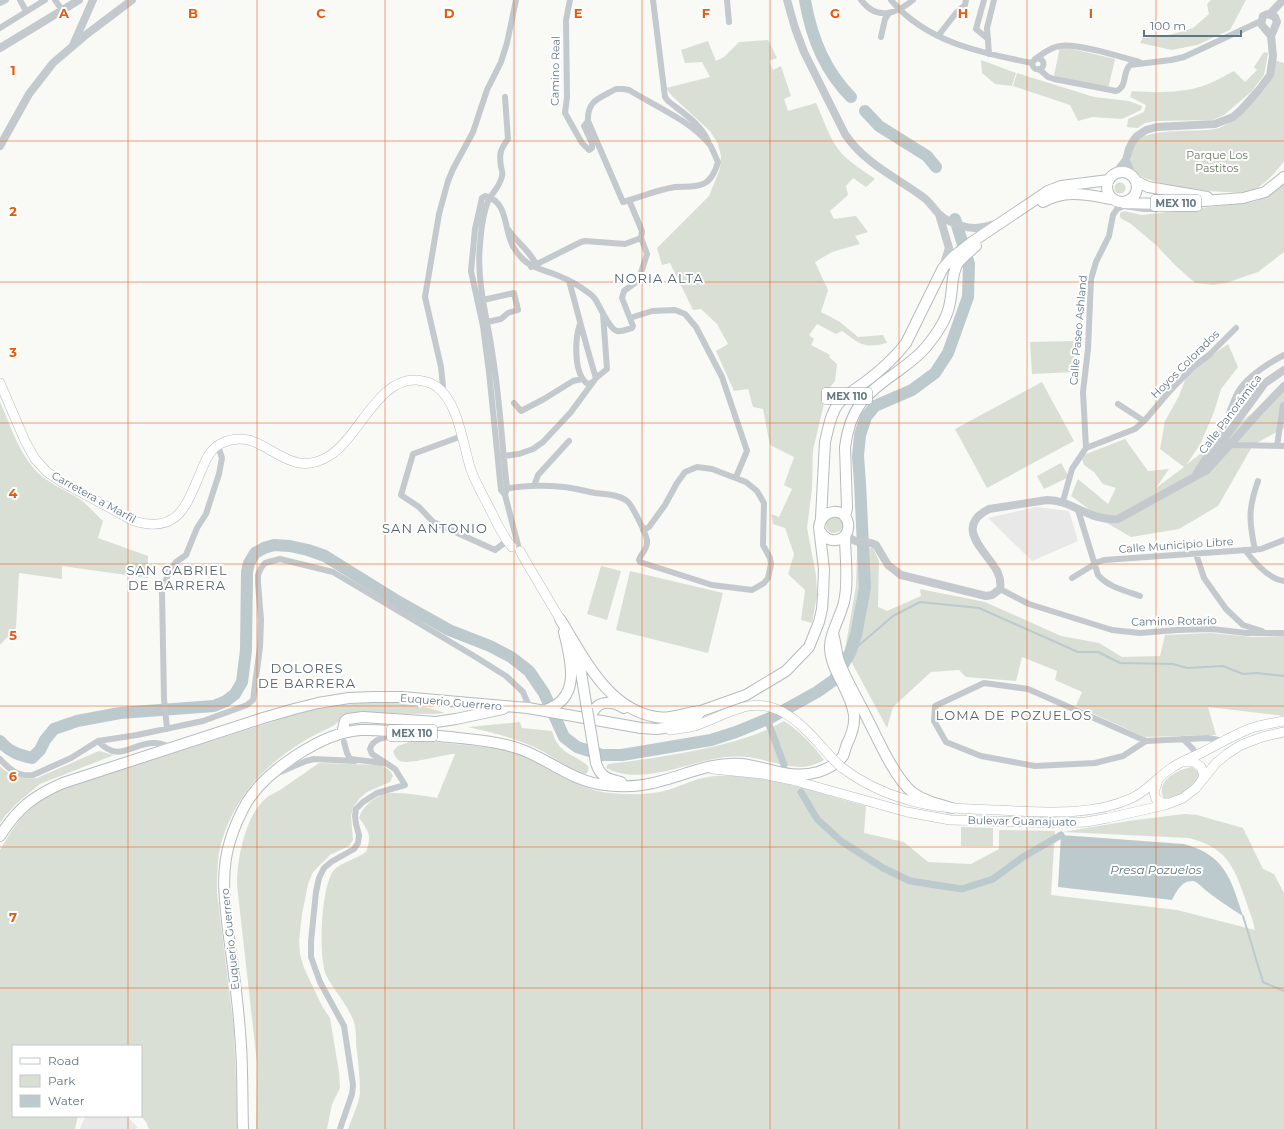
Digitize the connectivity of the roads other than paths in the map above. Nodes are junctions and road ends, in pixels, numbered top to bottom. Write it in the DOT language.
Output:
graph roads {
  1 [pos="6,0"];
  2 [pos="20,0"];
  3 [pos="45,0"];
  4 [pos="55,0"];
  5 [pos="79,0"];
  6 [pos="93,0"];
  7 [pos="132,0"];
  8 [pos="516,0"];
  9 [pos="570,0"];
  10 [pos="652,0"];
  11 [pos="727,0"];
  12 [pos="787,0"];
  13 [pos="861,0"];
  14 [pos="891,0"];
  15 [pos="966,0"];
  16 [pos="984,0"];
  17 [pos="994,0"];
  18 [pos="1283,0"];
  19 [pos="911,1"];
  20 [pos="0,3"];
  21 [pos="62,10"];
  22 [pos="899,10"];
  23 [pos="26,11"];
  24 [pos="889,13"];
  25 [pos="1270,14"];
  26 [pos="729,22"];
  27 [pos="1262,25"];
  28 [pos="0,28"];
  29 [pos="938,36"];
  30 [pos="1271,36"];
  31 [pos="881,37"];
  32 [pos="988,39"];
  33 [pos="0,48"];
  34 [pos="72,48"];
  35 [pos="989,54"];
  36 [pos="1034,61"];
  37 [pos="1142,63"];
  38 [pos="505,97"];
  39 [pos="588,121"];
  40 [pos="0,146"];
  41 [pos="711,146"];
  42 [pos="1126,160"];
  43 [pos="1112,177"];
  44 [pos="1284,177"];
  45 [pos="1134,179"];
  46 [pos="490,197"];
  47 [pos="1112,199"];
  48 [pos="629,200"];
  49 [pos="1227,200"];
  50 [pos="1124,202"];
  51 [pos="1165,204"];
  52 [pos="939,214"];
  53 [pos="998,223"];
  54 [pos="641,238"];
  55 [pos="974,244"];
  56 [pos="956,260"];
  57 [pos="535,266"];
  58 [pos="943,268"];
  59 [pos="569,281"];
  60 [pos="483,300"];
  61 [pos="603,312"];
  62 [pos="630,318"];
  63 [pos="487,322"];
  64 [pos="581,322"];
  65 [pos="1236,328"];
  66 [pos="1284,355"];
  67 [pos="1284,370"];
  68 [pos="582,379"];
  69 [pos="595,380"];
  70 [pos="0,383"];
  71 [pos="1284,386"];
  72 [pos="442,391"];
  73 [pos="514,403"];
  74 [pos="1118,404"];
  75 [pos="1282,405"];
  76 [pos="1144,421"];
  77 [pos="462,436"];
  78 [pos="569,441"];
  79 [pos="1230,445"];
  80 [pos="218,446"];
  81 [pos="1277,446"];
  82 [pos="1284,446"];
  83 [pos="1086,448"];
  84 [pos="503,456"];
  85 [pos="1196,476"];
  86 [pos="736,477"];
  87 [pos="1258,481"];
  88 [pos="534,486"];
  89 [pos="504,489"];
  90 [pos="1063,502"];
  91 [pos="1078,510"];
  92 [pos="845,517"];
  93 [pos="821,518"];
  94 [pos="643,530"];
  95 [pos="820,531"];
  96 [pos="846,534"];
  97 [pos="1284,540"];
  98 [pos="514,547"];
  99 [pos="1245,550"];
  100 [pos="1255,550"];
  101 [pos="1196,554"];
  102 [pos="1094,565"];
  103 [pos="1072,578"];
  104 [pos="1284,581"];
  105 [pos="1000,590"];
  106 [pos="1140,596"];
  107 [pos="562,623"];
  108 [pos="1284,633"];
  109 [pos="833,634"];
  110 [pos="1269,634"];
  111 [pos="513,707"];
  112 [pos="528,708"];
  113 [pos="541,710"];
  114 [pos="590,710"];
  115 [pos="701,711"];
  116 [pos="667,717"];
  117 [pos="1284,721"];
  118 [pos="641,728"];
  119 [pos="167,729"];
  120 [pos="343,729"];
  121 [pos="1284,732"];
  122 [pos="411,733"];
  123 [pos="1182,739"];
  124 [pos="98,741"];
  125 [pos="1146,741"];
  126 [pos="1224,741"];
  127 [pos="344,742"];
  128 [pos="172,748"];
  129 [pos="1196,756"];
  130 [pos="0,759"];
  131 [pos="355,761"];
  132 [pos="1182,762"];
  133 [pos="385,763"];
  134 [pos="696,770"];
  135 [pos="269,777"];
  136 [pos="1158,779"];
  137 [pos="1202,780"];
  138 [pos="651,784"];
  139 [pos="1172,802"];
  140 [pos="952,808"];
  141 [pos="0,836"];
  142 [pos="243,1129"];
  143 [pos="340,1129"];
  1 -- 20 [label="street"];
  2 -- 23 [label="street"];
  3 -- 23 [label="street"];
  4 -- 21 [label="street"];
  5 -- 21 [label="street"];
  6 -- 34 [label="street"];
  7 -- 34 [label="street"];
  8 -- 72 [label="street"];
  9 -- 39 [label="street, Camino Real"];
  10 -- 41 [label="street"];
  11 -- 26 [label="street"];
  12 -- 52 [label="street"];
  13 -- 24 [label="street"];
  14 -- 22 [label="street"];
  15 -- 29 [label="street"];
  16 -- 32 [label="street"];
  17 -- 32 [label="street"];
  18 -- 25 [label="street"];
  19 -- 22 [label="street"];
  21 -- 33 [label="street"];
  22 -- 24 [label="street"];
  22 -- 29 [label="street"];
  23 -- 28 [label="street"];
  24 -- 31 [label="street"];
  25 -- 27 [label="street"];
  25 -- 30 [label="street"];
  27 -- 30 [label="street"];
  27 -- 37 [label="street"];
  29 -- 35 [label="street"];
  30 -- 42 [label="street"];
  32 -- 35 [label="street"];
  34 -- 40 [label="street"];
  35 -- 36 [label="street"];
  36 -- 37 [label="street"];
  36 -- 37 [label="street"];
  38 -- 46 [label="street"];
  39 -- 41 [label="street"];
  39 -- 48 [label="street"];
  41 -- 48 [label="street"];
  42 -- 43 [label="street"];
  42 -- 45 [label="street"];
  43 -- 45 [label="main road, MEX 110"];
  43 -- 47 [label="main road"];
  43 -- 53 [label="main road, MEX 110"];
  44 -- 49 [label="main road, MEX 110"];
  45 -- 49 [label="main road, MEX 110"];
  45 -- 50 [label="main road, MEX 110"];
  46 -- 57 [label="street"];
  46 -- 60 [label="street"];
  46 -- 89 [label="street"];
  47 -- 50 [label="main road, MEX 110"];
  47 -- 55 [label="main road, MEX 110"];
  48 -- 54 [label="street"];
  49 -- 51 [label="main road, MEX 110"];
  50 -- 51 [label="main road, MEX 110"];
  51 -- 83 [label="street, Calle Paseo Ashland"];
  52 -- 53 [label="street"];
  52 -- 58 [label="street"];
  53 -- 55 [label="main road, MEX 110"];
  54 -- 57 [label="street"];
  54 -- 62 [label="street"];
  55 -- 56 [label="main road, MEX 110"];
  56 -- 58 [label="main road, MEX 110"];
  56 -- 92 [label="main road, MEX 110"];
  57 -- 59 [label="street"];
  58 -- 93 [label="main road, MEX 110"];
  59 -- 61 [label="street"];
  59 -- 64 [label="street"];
  60 -- 63 [label="street"];
  60 -- 63 [label="street"];
  61 -- 62 [label="street"];
  61 -- 69 [label="street"];
  62 -- 86 [label="street"];
  63 -- 84 [label="street"];
  64 -- 68 [label="street"];
  64 -- 69 [label="street"];
  65 -- 76 [label="street, Hoyos Colorados"];
  66 -- 85 [label="street"];
  67 -- 85 [label="street, Calle Panorámica"];
  68 -- 69 [label="street"];
  68 -- 73 [label="street"];
  69 -- 84 [label="street"];
  70 -- 80 [label="main road, Carretera a Marfil"];
  71 -- 79 [label="street, Calle Panorámica"];
  72 -- 77 [label="main road"];
  72 -- 80 [label="main road"];
  74 -- 76 [label="street"];
  75 -- 81 [label="street"];
  76 -- 83 [label="street, Hoyos Colorados"];
  77 -- 98 [label="main road"];
  77 -- 98 [label="street"];
  78 -- 88 [label="street"];
  79 -- 81 [label="street"];
  79 -- 85 [label="street, Calle Panorámica"];
  80 -- 119 [label="street"];
  81 -- 82 [label="street"];
  83 -- 90 [label="street"];
  84 -- 89 [label="street"];
  85 -- 91 [label="street, Calle Panorámica"];
  86 -- 94 [label="street"];
  86 -- 94 [label="street"];
  87 -- 100 [label="street"];
  88 -- 89 [label="street"];
  88 -- 94 [label="street"];
  89 -- 98 [label="street"];
  90 -- 91 [label="street, Calle Panorámica"];
  90 -- 105 [label="street, Calle Panorámica"];
  91 -- 102 [label="street"];
  92 -- 93 [label="main road"];
  92 -- 96 [label="main road, MEX 110"];
  93 -- 95 [label="main road, MEX 110"];
  95 -- 96 [label="main road"];
  95 -- 115 [label="main road, Euquerio Guerrero / MEX 110"];
  96 -- 105 [label="street"];
  96 -- 109 [label="main road, MEX 110"];
  97 -- 100 [label="street, Calle Municipio Libre"];
  98 -- 107 [label="main road"];
  99 -- 100 [label="street, Calle Municipio Libre"];
  99 -- 101 [label="street, Calle Municipio Libre"];
  99 -- 104 [label="street"];
  101 -- 102 [label="street, Calle Municipio Libre"];
  101 -- 110 [label="street"];
  102 -- 103 [label="street, Calle Municipio Libre"];
  102 -- 106 [label="street"];
  105 -- 110 [label="street, Camino Rotario"];
  107 -- 113 [label="main road"];
  107 -- 114 [label="main road"];
  107 -- 116 [label="main road"];
  108 -- 110 [label="street, Camino Rotario"];
  109 -- 134 [label="main road, Euquerio Guerrero / MEX 110"];
  109 -- 140 [label="main road"];
  111 -- 112 [label="main road, Euquerio Guerrero / MEX 110"];
  111 -- 120 [label="main road"];
  111 -- 128 [label="main road, Euquerio Guerrero / MEX 110"];
  112 -- 113 [label="main road, Euquerio Guerrero / MEX 110"];
  112 -- 119 [label="street"];
  113 -- 118 [label="main road, Euquerio Guerrero / MEX 110"];
  114 -- 116 [label="main road"];
  114 -- 138 [label="main road, bridge"];
  115 -- 116 [label="main road"];
  115 -- 118 [label="main road, Euquerio Guerrero / MEX 110"];
  117 -- 126 [label="main road, Bulevar Guanajuato"];
  118 -- 140 [label="main road, Bulevar Guanajuato, bridge"];
  119 -- 124 [label="street"];
  121 -- 137 [label="main road, Bulevar Guanajuato"];
  122 -- 133 [label="street"];
  122 -- 135 [label="main road, Euquerio Guerrero / MEX 110"];
  122 -- 138 [label="main road, Euquerio Guerrero / MEX 110"];
  123 -- 125 [label="street"];
  123 -- 126 [label="street"];
  123 -- 129 [label="street"];
  124 -- 128 [label="street"];
  124 -- 130 [label="street"];
  125 -- 125 [label="street"];
  126 -- 129 [label="main road, Bulevar Guanajuato"];
  127 -- 131 [label="street"];
  128 -- 141 [label="main road, Euquerio Guerrero / MEX 110"];
  129 -- 132 [label="main road, Bulevar Guanajuato"];
  131 -- 133 [label="street"];
  131 -- 135 [label="street"];
  132 -- 136 [label="main road, Bulevar Guanajuato"];
  132 -- 137 [label="main road"];
  133 -- 143 [label="street"];
  134 -- 138 [label="main road, Euquerio Guerrero / MEX 110"];
  134 -- 139 [label="main road, Bulevar Guanajuato"];
  135 -- 142 [label="main road, Euquerio Guerrero / MEX 110"];
  136 -- 139 [label="main road"];
  136 -- 140 [label="main road, Bulevar Guanajuato"];
  137 -- 139 [label="main road, Bulevar Guanajuato"];
}
